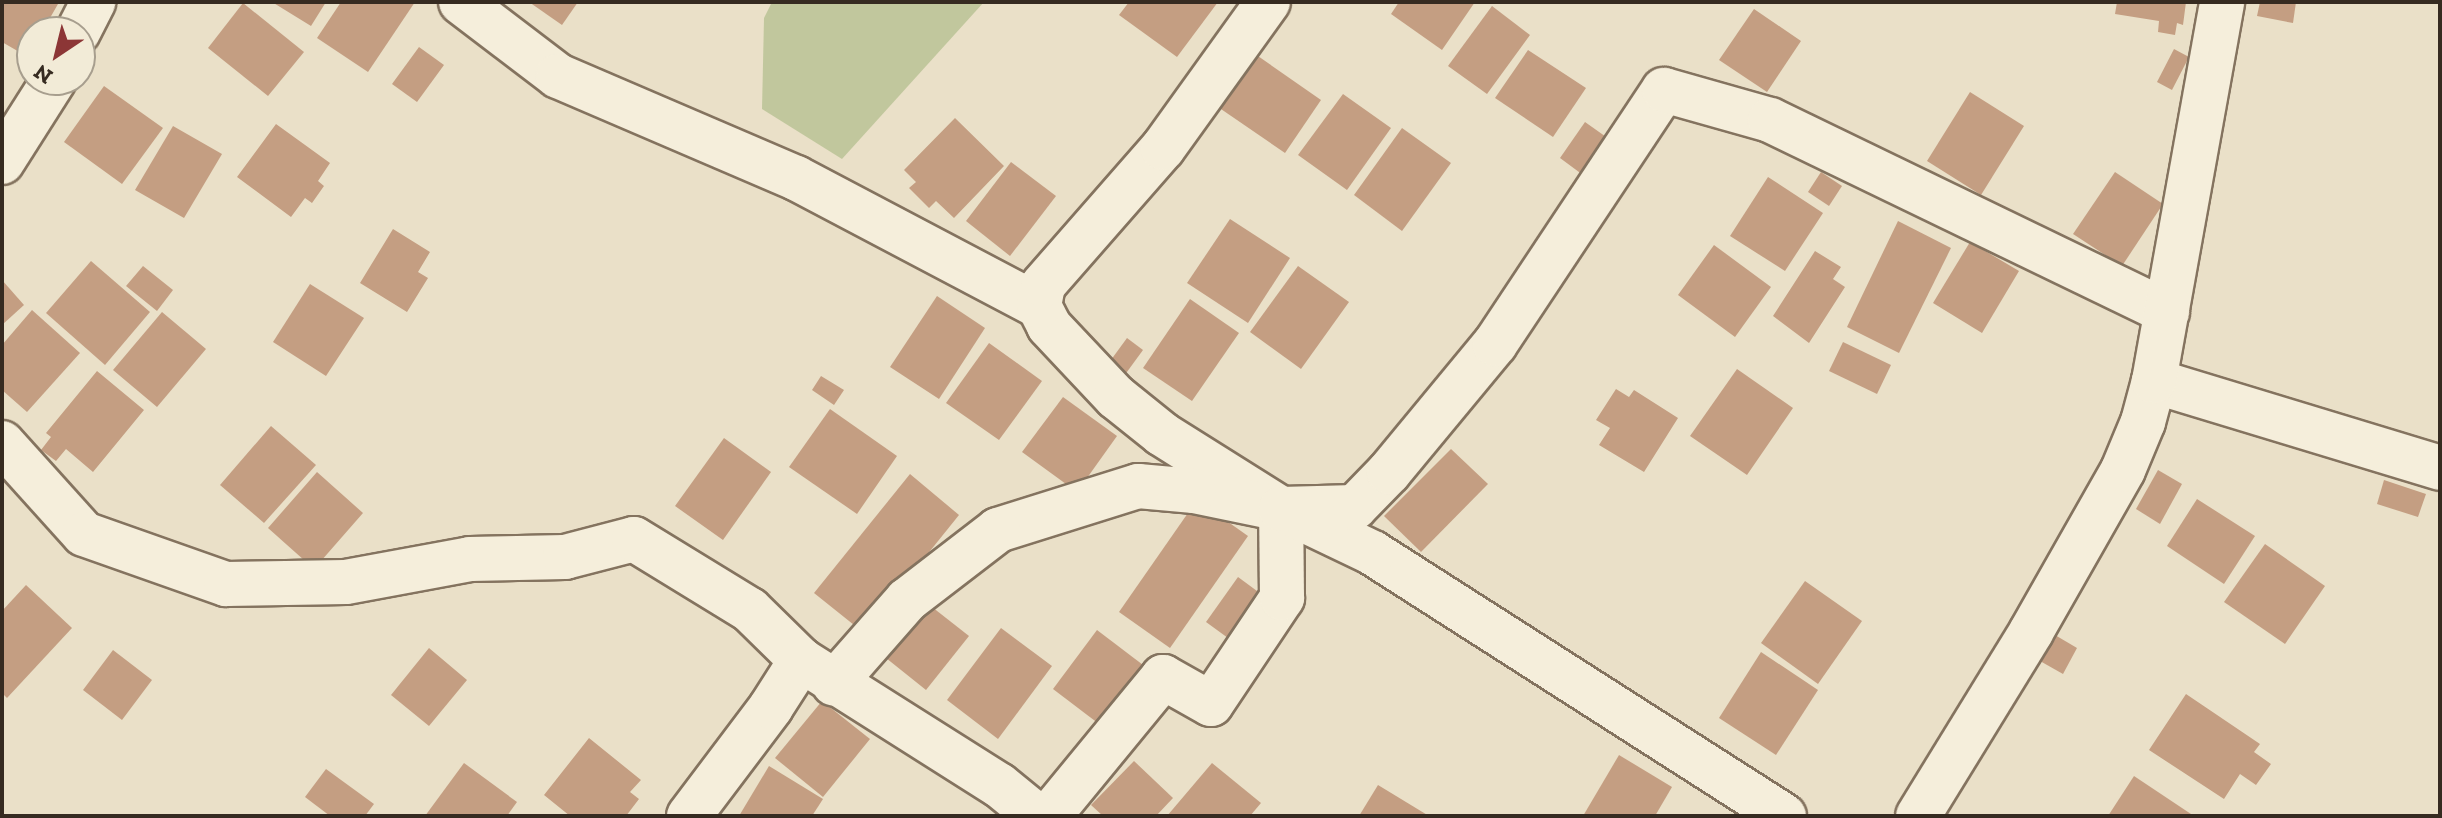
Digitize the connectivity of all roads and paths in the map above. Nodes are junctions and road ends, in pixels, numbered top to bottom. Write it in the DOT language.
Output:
graph roads {
  1 [pos="461,2"];
  2 [pos="1268,2"];
  3 [pos="2222,2"];
  4 [pos="44,96"];
  5 [pos="2,162"];
  6 [pos="1039,306"];
  7 [pos="2167,312"];
  8 [pos="2154,381"];
  9 [pos="2,443"];
  10 [pos="2440,468"];
  11 [pos="1281,509"];
  12 [pos="818,671"];
  13 [pos="689,816"];
  14 [pos="1037,816"];
  15 [pos="1049,816"];
  16 [pos="1784,816"];
  17 [pos="1918,816"];
  1 -- 6 [label="street"];
  2 -- 6 [label="street"];
  3 -- 7 [label="street"];
  4 -- 5 [label="street"];
  6 -- 11 [label="street"];
  7 -- 8 [label="street"];
  7 -- 11 [label="street"];
  8 -- 10 [label="street"];
  8 -- 17 [label="street"];
  9 -- 12 [label="street"];
  11 -- 12 [label="street"];
  11 -- 15 [label="street"];
  11 -- 16 [label="street"];
  12 -- 13 [label="street"];
  12 -- 14 [label="street"];
}
